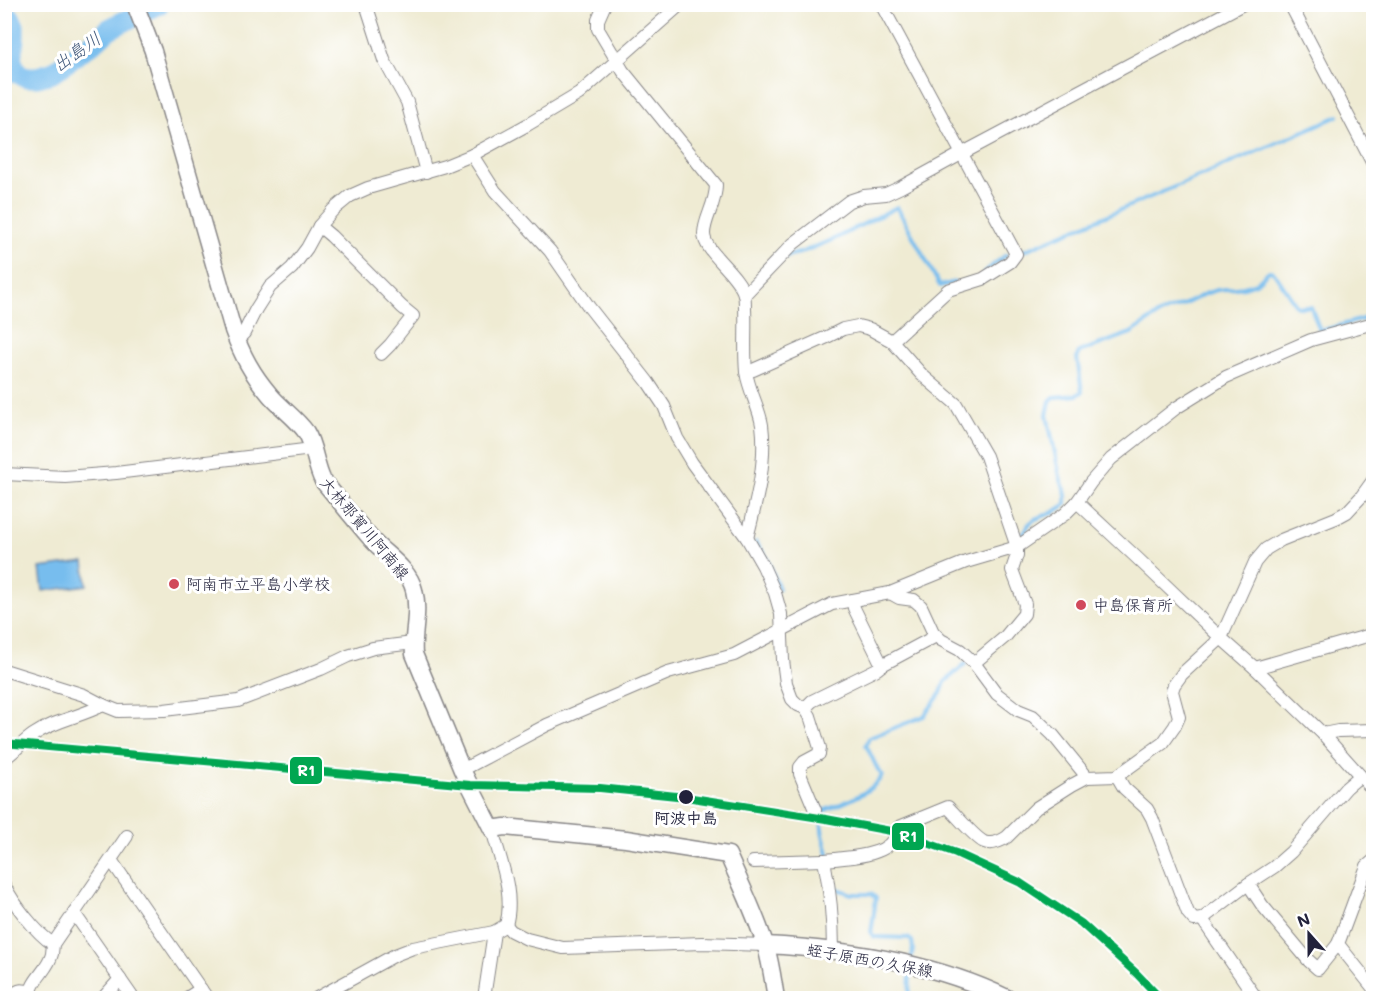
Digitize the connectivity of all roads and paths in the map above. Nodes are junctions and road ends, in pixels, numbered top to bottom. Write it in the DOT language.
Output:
graph roads {
  1 [pos="366,4"];
  2 [pos="605,4"];
  3 [pos="681,4"];
  4 [pos="881,4"];
  5 [pos="1243,4"];
  6 [pos="1290,4"];
  7 [pos="138,10"];
  8 [pos="617,61"];
  9 [pos="961,154"];
  10 [pos="472,155"];
  11 [pos="1374,166"];
  12 [pos="426,172"];
  13 [pos="319,226"];
  14 [pos="744,295"];
  15 [pos="1374,323"];
  16 [pos="237,340"];
  17 [pos="892,341"];
  18 [pos="381,354"];
  19 [pos="749,370"];
  20 [pos="312,449"];
  21 [pos="4,474"];
  22 [pos="1374,479"];
  23 [pos="1077,502"];
  24 [pos="747,538"];
  25 [pos="1017,547"];
  26 [pos="890,593"];
  27 [pos="853,600"];
  28 [pos="783,629"];
  29 [pos="1374,634"];
  30 [pos="936,636"];
  31 [pos="1221,638"];
  32 [pos="412,643"];
  33 [pos="974,663"];
  34 [pos="882,665"];
  35 [pos="1255,668"];
  36 [pos="4,670"];
  37 [pos="103,705"];
  38 [pos="808,705"];
  39 [pos="1374,730"];
  40 [pos="1323,734"];
  41 [pos="4,759"];
  42 [pos="462,770"];
  43 [pos="1117,776"];
  44 [pos="1360,776"];
  45 [pos="1087,777"];
  46 [pos="1374,791"];
  47 [pos="815,810"];
  48 [pos="492,829"];
  49 [pos="127,836"];
  50 [pos="111,860"];
  51 [pos="827,860"];
  52 [pos="1374,860"];
  53 [pos="753,862"];
  54 [pos="1248,884"];
  55 [pos="4,885"];
  56 [pos="74,913"];
  57 [pos="1202,919"];
  58 [pos="506,925"];
  59 [pos="495,932"];
  60 [pos="53,944"];
  61 [pos="1338,944"];
  62 [pos="765,945"];
  63 [pos="833,951"];
  64 [pos="120,979"];
  65 [pos="1374,989"];
  66 [pos="204,994"];
  67 [pos="30,995"];
  68 [pos="9,999"];
  69 [pos="103,999"];
  70 [pos="133,999"];
  71 [pos="187,999"];
  72 [pos="317,999"];
  73 [pos="484,999"];
  74 [pos="776,999"];
  75 [pos="1007,999"];
  76 [pos="1256,999"];
  1 -- 12 [label="street"];
  2 -- 8 [label="street"];
  3 -- 8 [label="street"];
  4 -- 9 [label="street"];
  5 -- 9 [label="street"];
  6 -- 11 [label="street"];
  7 -- 16 [label="main road, 大林那賀川阿南線"];
  8 -- 10 [label="street"];
  8 -- 14 [label="street"];
  9 -- 14 [label="street"];
  9 -- 17 [label="street"];
  10 -- 12 [label="street"];
  10 -- 24 [label="street"];
  12 -- 13 [label="street"];
  13 -- 16 [label="street"];
  13 -- 18 [label="street"];
  14 -- 19 [label="street"];
  15 -- 23 [label="street"];
  16 -- 20 [label="main road, 大林那賀川阿南線"];
  17 -- 19 [label="street"];
  17 -- 25 [label="street"];
  19 -- 24 [label="street"];
  20 -- 21 [label="street"];
  20 -- 32 [label="main road, 大林那賀川阿南線"];
  22 -- 31 [label="street"];
  23 -- 25 [label="street"];
  23 -- 31 [label="street"];
  24 -- 28 [label="street"];
  25 -- 26 [label="street"];
  25 -- 33 [label="street"];
  26 -- 27 [label="street"];
  26 -- 30 [label="street"];
  27 -- 28 [label="street"];
  27 -- 34 [label="street"];
  28 -- 38 [label="street"];
  28 -- 42 [label="street"];
  29 -- 35 [label="street"];
  30 -- 33 [label="street"];
  30 -- 34 [label="street"];
  31 -- 35 [label="street"];
  31 -- 43 [label="street"];
  32 -- 37 [label="street"];
  32 -- 42 [label="main road, 大林那賀川阿南線"];
  33 -- 45 [label="street"];
  34 -- 38 [label="street"];
  35 -- 40 [label="street"];
  36 -- 37 [label="street"];
  37 -- 41 [label="street"];
  38 -- 47 [label="street"];
  39 -- 40 [label="street"];
  40 -- 44 [label="street"];
  42 -- 48 [label="main road, 大林那賀川阿南線"];
  43 -- 45 [label="street"];
  43 -- 57 [label="street"];
  44 -- 46 [label="street"];
  44 -- 54 [label="street"];
  45 -- 51 [label="street"];
  48 -- 58 [label="street"];
  48 -- 62 [label="main road"];
  49 -- 50 [label="street"];
  50 -- 56 [label="street"];
  50 -- 66 [label="street"];
  51 -- 53 [label="street"];
  51 -- 63 [label="street"];
  52 -- 61 [label="street"];
  54 -- 57 [label="street"];
  54 -- 61 [label="street"];
  55 -- 60 [label="street"];
  56 -- 60 [label="street"];
  56 -- 64 [label="street"];
  57 -- 76 [label="street"];
  58 -- 59 [label="street"];
  58 -- 62 [label="street"];
  59 -- 72 [label="street"];
  59 -- 73 [label="street"];
  60 -- 67 [label="street"];
  61 -- 65 [label="street"];
  62 -- 63 [label="main road, 蛭子原西の久保線"];
  62 -- 74 [label="main road"];
  63 -- 75 [label="main road, 蛭子原西の久保線"];
  64 -- 69 [label="street"];
  64 -- 70 [label="street"];
  66 -- 71 [label="street"];
  67 -- 68 [label="street"];
}
